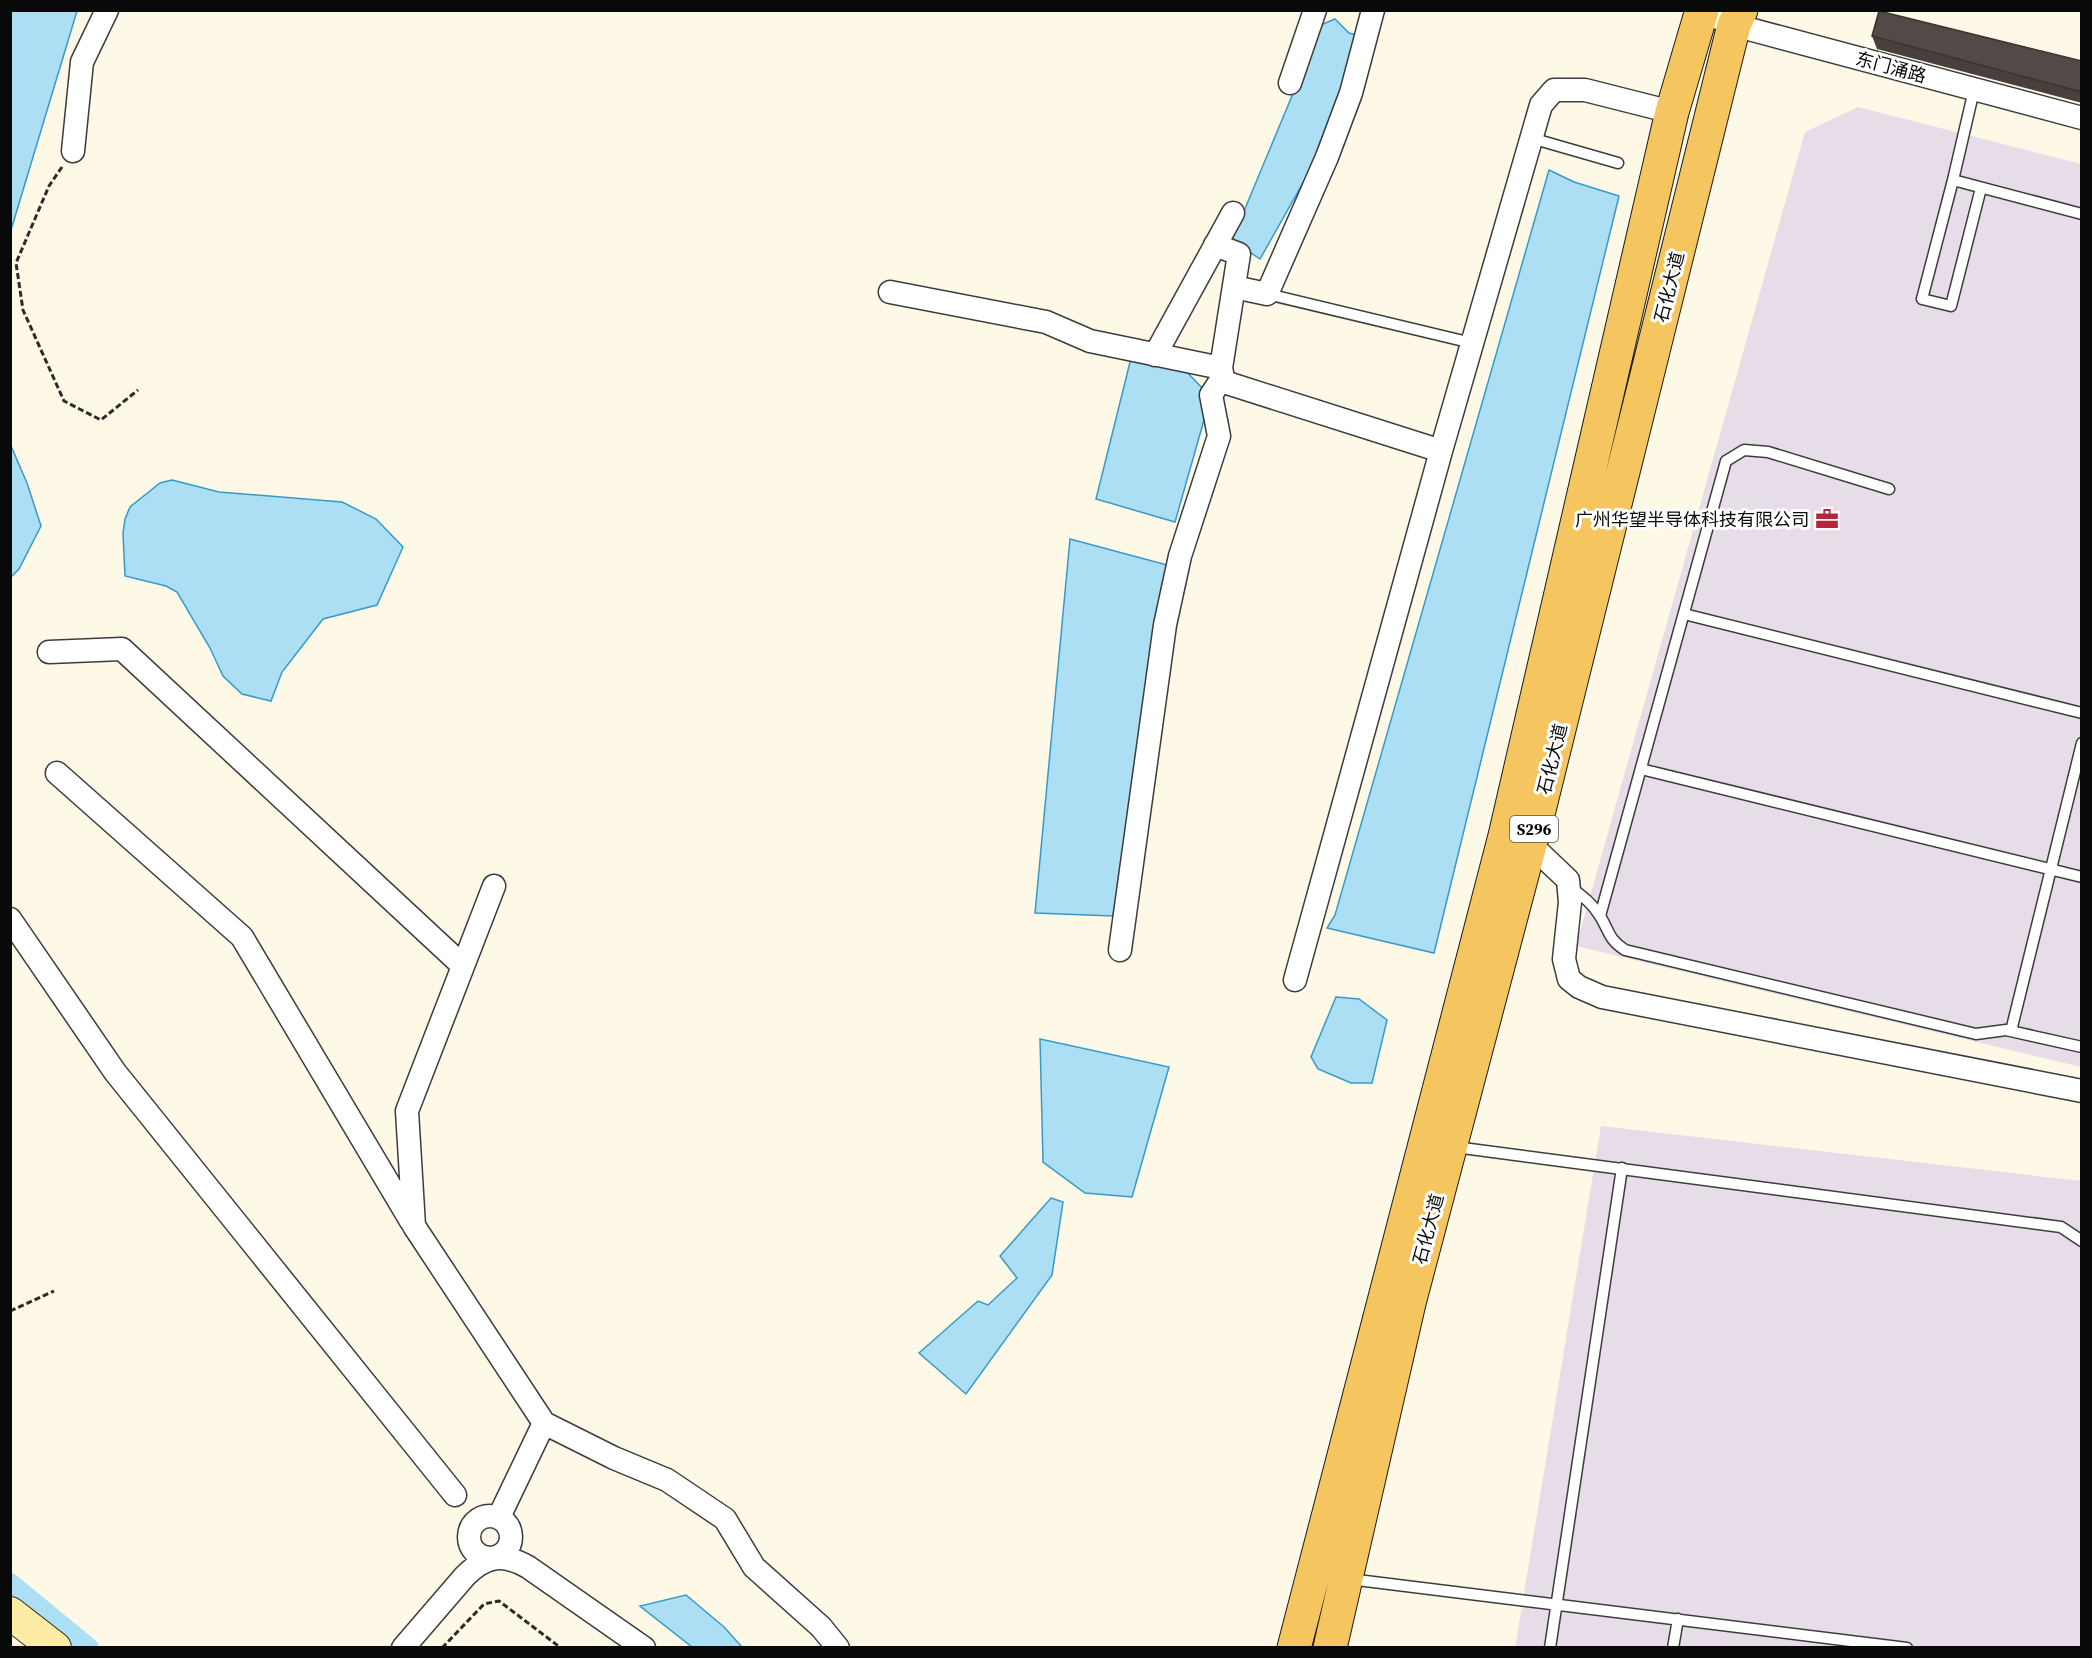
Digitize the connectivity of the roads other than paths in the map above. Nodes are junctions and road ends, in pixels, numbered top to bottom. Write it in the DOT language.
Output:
graph roads {
  1 [pos="107,10"];
  2 [pos="1315,10"];
  3 [pos="1702,11"];
  4 [pos="1370,12"];
  5 [pos="1738,18"];
  6 [pos="1290,83"];
  7 [pos="1974,90"];
  8 [pos="1672,112"];
  9 [pos="2082,118"];
  10 [pos="1531,138"];
  11 [pos="73,151"];
  12 [pos="1618,163"];
  13 [pos="1953,180"];
  14 [pos="1981,188"];
  15 [pos="1233,213"];
  16 [pos="2082,214"];
  17 [pos="1215,245"];
  18 [pos="1234,286"];
  19 [pos="890,292"];
  20 [pos="1267,294"];
  21 [pos="1472,343"];
  22 [pos="1155,355"];
  23 [pos="1222,375"];
  24 [pos="1441,451"];
  25 [pos="1889,489"];
  26 [pos="1684,614"];
  27 [pos="49,652"];
  28 [pos="2082,713"];
  29 [pos="2082,743"];
  30 [pos="1641,769"];
  31 [pos="57,773"];
  32 [pos="2077,781"];
  33 [pos="1517,840"];
  34 [pos="2051,869"];
  35 [pos="2082,877"];
  36 [pos="494,886"];
  37 [pos="1568,886"];
  38 [pos="1600,916"];
  39 [pos="10,919"];
  40 [pos="1120,950"];
  41 [pos="464,966"];
  42 [pos="1295,980"];
  43 [pos="2011,1031"];
  44 [pos="2082,1047"];
  45 [pos="2082,1091"];
  46 [pos="1450,1146"];
  47 [pos="1622,1168"];
  48 [pos="414,1226"];
  49 [pos="2082,1241"];
  50 [pos="544,1423"];
  51 [pos="455,1495"];
  52 [pos="501,1522"];
  53 [pos="468,1538"];
  54 [pos="489,1558"];
  55 [pos="528,1567"];
  56 [pos="465,1575"];
  57 [pos="1329,1577"];
  58 [pos="1556,1603"];
  59 [pos="10,1613"];
  60 [pos="1678,1619"];
  61 [pos="55,1647"];
  62 [pos="403,1647"];
  63 [pos="644,1647"];
  64 [pos="838,1647"];
  65 [pos="1294,1647"];
  66 [pos="1330,1647"];
  67 [pos="1550,1647"];
  68 [pos="1674,1647"];
  69 [pos="1907,1647"];
  1 -- 11 [label="street"];
  2 -- 6 [label="street"];
  3 -- 5 [label="street, 东门涌路"];
  3 -- 8 [label="main road, 石化大道 / S296"];
  4 -- 20 [label="street"];
  5 -- 7 [label="street, 东门涌路"];
  5 -- 33 [label="main road, 石化大道 / S296"];
  7 -- 9 [label="street, 东门涌路"];
  7 -- 13 [label="lane"];
  8 -- 10 [label="street"];
  8 -- 33 [label="main road, 石化大道 / S296"];
  10 -- 12 [label="lane"];
  10 -- 21 [label="street"];
  13 -- 14 [label="lane"];
  13 -- 14 [label="lane"];
  14 -- 16 [label="lane"];
  15 -- 17 [label="street"];
  17 -- 18 [label="street"];
  17 -- 22 [label="street"];
  18 -- 20 [label="street"];
  18 -- 23 [label="street"];
  19 -- 22 [label="street"];
  20 -- 21 [label="lane"];
  21 -- 24 [label="street"];
  22 -- 23 [label="street"];
  23 -- 24 [label="street"];
  23 -- 40 [label="street"];
  24 -- 42 [label="street"];
  25 -- 26 [label="lane"];
  26 -- 28 [label="lane"];
  26 -- 30 [label="lane"];
  27 -- 41 [label="street"];
  29 -- 32 [label="lane"];
  30 -- 34 [label="lane"];
  30 -- 38 [label="lane"];
  31 -- 48 [label="street"];
  32 -- 34 [label="lane"];
  33 -- 37 [label="street"];
  33 -- 46 [label="main road, 石化大道 / S296"];
  33 -- 57 [label="main road, 石化大道 / S296"];
  34 -- 35 [label="lane"];
  34 -- 43 [label="lane"];
  36 -- 41 [label="street"];
  37 -- 38 [label="lane"];
  37 -- 45 [label="street"];
  38 -- 43 [label="lane"];
  39 -- 51 [label="street"];
  41 -- 48 [label="street"];
  43 -- 44 [label="lane"];
  46 -- 47 [label="lane"];
  46 -- 57 [label="main road, 石化大道 / S296"];
  47 -- 49 [label="lane"];
  47 -- 58 [label="lane"];
  48 -- 50 [label="street"];
  50 -- 52 [label="street"];
  50 -- 64 [label="street"];
  51 -- 52 [label="street"];
  51 -- 53 [label="street"];
  52 -- 53 [label="street"];
  52 -- 54 [label="street"];
  52 -- 55 [label="street"];
  53 -- 54 [label="street"];
  53 -- 56 [label="street"];
  54 -- 55 [label="street"];
  54 -- 56 [label="street"];
  55 -- 63 [label="street"];
  56 -- 62 [label="street"];
  57 -- 58 [label="lane"];
  57 -- 65 [label="main road, 石化大道 / S296"];
  57 -- 66 [label="main road, 石化大道 / S296"];
  58 -- 60 [label="lane"];
  58 -- 67 [label="lane"];
  59 -- 61 [label="street"];
  60 -- 68 [label="lane"];
  60 -- 69 [label="lane"];
}
